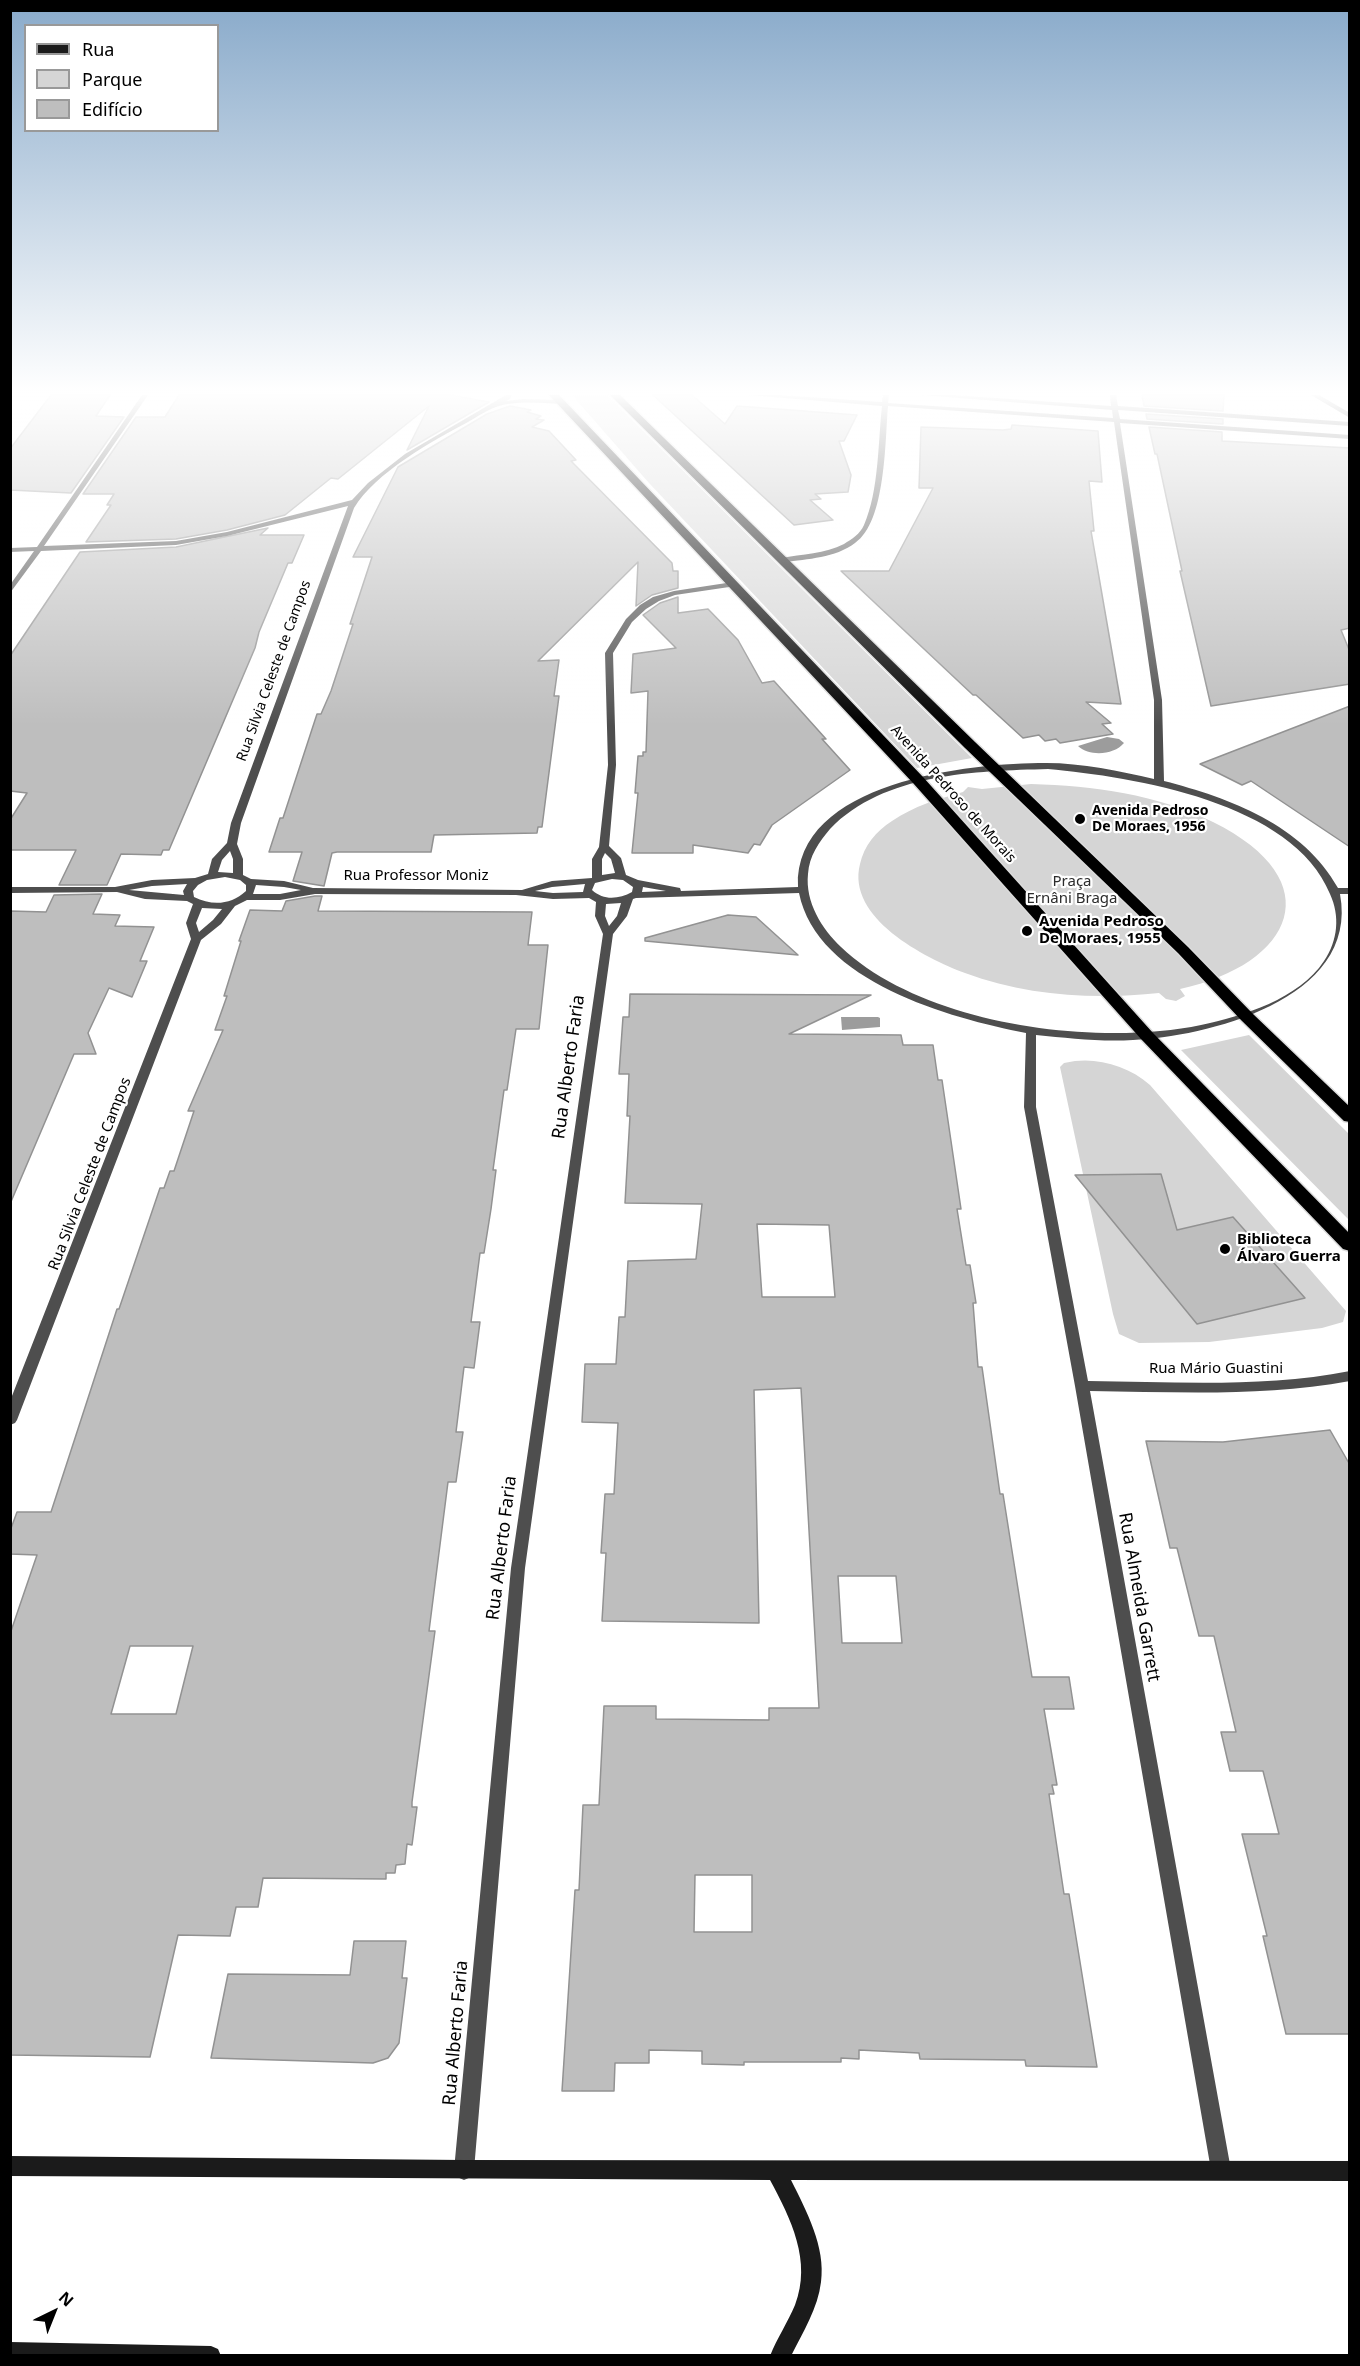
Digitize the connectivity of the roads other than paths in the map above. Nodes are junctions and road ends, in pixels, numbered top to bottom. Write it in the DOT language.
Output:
graph roads {
  1 [pos="69,505"];
  2 [pos="340,505"];
  3 [pos="353,505"];
  4 [pos="658,505"];
  5 [pos="731,505"];
  6 [pos="872,505"];
  7 [pos="1130,505"];
  8 [pos="10,550"];
  9 [pos="38,550"];
  10 [pos="784,560"];
  11 [pos="733,584"];
  12 [pos="10,591"];
  13 [pos="994,768"];
  14 [pos="918,780"];
  15 [pos="1159,781"];
  16 [pos="232,844"];
  17 [pos="604,847"];
  18 [pos="212,875"];
  19 [pos="238,875"];
  20 [pos="621,876"];
  21 [pos="594,880"];
  22 [pos="197,881"];
  23 [pos="250,882"];
  24 [pos="636,883"];
  25 [pos="10,890"];
  26 [pos="115,890"];
  27 [pos="801,890"];
  28 [pos="315,891"];
  29 [pos="1336,891"];
  30 [pos="1350,891"];
  31 [pos="516,892"];
  32 [pos="684,892"];
  33 [pos="590,895"];
  34 [pos="631,896"];
  35 [pos="247,897"];
  36 [pos="602,900"];
  37 [pos="193,901"];
  38 [pos="231,904"];
  39 [pos="608,934"];
  40 [pos="196,939"];
  41 [pos="1247,1017"];
  42 [pos="1031,1030"];
  43 [pos="1147,1036"];
  44 [pos="1350,1117"];
  45 [pos="1350,1245"];
  46 [pos="1350,1376"];
  47 [pos="1082,1386"];
  48 [pos="10,1420"];
  49 [pos="10,2166"];
  50 [pos="464,2170"];
  51 [pos="1221,2170"];
  52 [pos="776,2171"];
  53 [pos="1350,2171"];
  54 [pos="10,2352"];
  55 [pos="211,2355"];
  56 [pos="780,2355"];
  1 -- 9 [label="street"];
  2 -- 9 [label="street"];
  3 -- 16 [label="street, Rua Silvia Celeste de Campos"];
  4 -- 11 [label="highway, Avenida Pedroso de Morais"];
  5 -- 10 [label="highway"];
  6 -- 10 [label="street"];
  7 -- 15 [label="street"];
  8 -- 9 [label="street"];
  9 -- 12 [label="street"];
  10 -- 13 [label="highway"];
  11 -- 14 [label="highway, Avenida Pedroso de Morais"];
  11 -- 17 [label="street"];
  13 -- 14 [label="street"];
  13 -- 15 [label="street"];
  13 -- 41 [label="highway"];
  14 -- 27 [label="street"];
  14 -- 43 [label="highway, Avenida Pedroso de Morais"];
  15 -- 29 [label="street"];
  16 -- 18 [label="street, Rua Silvia Celeste de Campos"];
  16 -- 19 [label="street, Rua Silvia Celeste de Campos"];
  17 -- 20 [label="street"];
  17 -- 21 [label="street"];
  18 -- 19 [label="street"];
  18 -- 22 [label="street"];
  19 -- 23 [label="street"];
  20 -- 21 [label="street, Rua Professor Moniz"];
  20 -- 24 [label="street"];
  21 -- 31 [label="street, Rua Professor Moniz"];
  21 -- 33 [label="street"];
  22 -- 26 [label="street"];
  22 -- 37 [label="street, Rua Silvia Celeste de Campos"];
  23 -- 28 [label="street, Rua Professor Moniz"];
  23 -- 35 [label="street"];
  24 -- 32 [label="street"];
  24 -- 34 [label="street, Rua Alberto Faria"];
  25 -- 26 [label="street"];
  26 -- 37 [label="street"];
  27 -- 32 [label="street"];
  27 -- 42 [label="street"];
  28 -- 31 [label="street, Rua Professor Moniz"];
  28 -- 35 [label="street, Rua Professor Moniz"];
  29 -- 30 [label="street"];
  29 -- 41 [label="street"];
  31 -- 33 [label="street, Rua Professor Moniz"];
  32 -- 34 [label="street"];
  33 -- 36 [label="street"];
  34 -- 36 [label="street"];
  34 -- 39 [label="street, Rua Alberto Faria"];
  35 -- 38 [label="street"];
  36 -- 39 [label="street, Rua Alberto Faria"];
  37 -- 38 [label="street"];
  37 -- 40 [label="street, Rua Silvia Celeste de Campos"];
  38 -- 40 [label="street, Rua Silvia Celeste de Campos"];
  39 -- 50 [label="street, Rua Alberto Faria"];
  40 -- 48 [label="street, Rua Silvia Celeste de Campos"];
  41 -- 43 [label="street"];
  41 -- 44 [label="highway"];
  42 -- 43 [label="street"];
  42 -- 47 [label="street, Rua Almeida Garrett"];
  43 -- 45 [label="highway, Avenida Pedroso de Morais"];
  46 -- 47 [label="street, Rua Mário Guastini"];
  47 -- 51 [label="street, Rua Almeida Garrett"];
  49 -- 50 [label="street"];
  50 -- 52 [label="street"];
  51 -- 52 [label="street"];
  51 -- 53 [label="street"];
  52 -- 56 [label="street"];
  54 -- 55 [label="street"];
}
